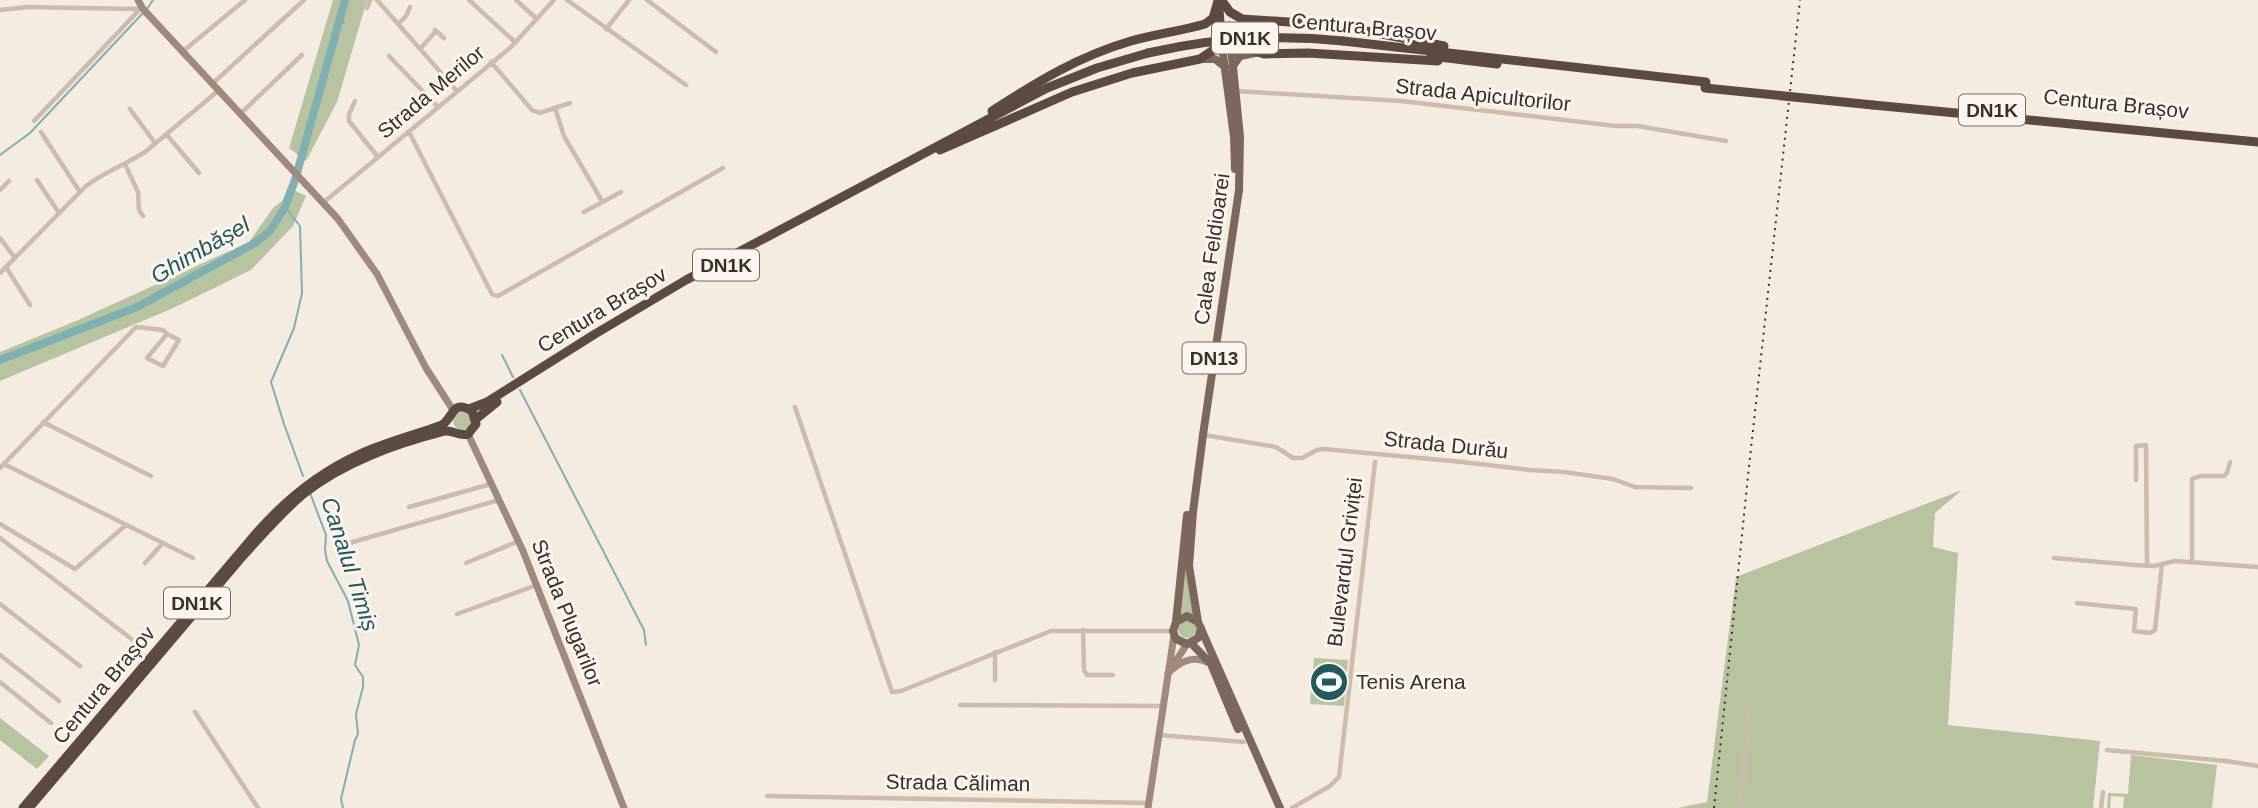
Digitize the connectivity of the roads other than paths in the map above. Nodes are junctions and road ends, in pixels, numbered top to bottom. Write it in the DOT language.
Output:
graph roads {
  1 [pos="244,0"];
  2 [pos="304,0"];
  3 [pos="370,0"];
  4 [pos="377,0"];
  5 [pos="469,0"];
  6 [pos="516,0"];
  7 [pos="554,0"];
  8 [pos="567,0"];
  9 [pos="629,0"];
  10 [pos="647,0"];
  11 [pos="1220,1"];
  12 [pos="143,7"];
  13 [pos="367,8"];
  14 [pos="410,8"];
  15 [pos="0,10"];
  16 [pos="537,19"];
  17 [pos="1255,21"];
  18 [pos="398,24"];
  19 [pos="1194,28"];
  20 [pos="1231,28"];
  21 [pos="607,29"];
  22 [pos="1217,33"];
  23 [pos="444,38"];
  24 [pos="515,42"];
  25 [pos="1226,46"];
  26 [pos="420,49"];
  27 [pos="182,52"];
  28 [pos="716,52"];
  29 [pos="1264,54"];
  30 [pos="302,55"];
  31 [pos="390,56"];
  32 [pos="1200,58"];
  33 [pos="1475,58"];
  34 [pos="491,62"];
  35 [pos="1229,66"];
  36 [pos="686,85"];
  37 [pos="215,87"];
  38 [pos="457,91"];
  39 [pos="1235,91"];
  40 [pos="355,101"];
  41 [pos="1873,102"];
  42 [pos="570,103"];
  43 [pos="438,107"];
  44 [pos="555,108"];
  45 [pos="130,109"];
  46 [pos="240,114"];
  47 [pos="34,121"];
  48 [pos="41,132"];
  49 [pos="410,132"];
  50 [pos="166,134"];
  51 [pos="2258,136"];
  52 [pos="1726,141"];
  53 [pos="2258,142"];
  54 [pos="155,143"];
  55 [pos="938,148"];
  56 [pos="378,157"];
  57 [pos="125,164"];
  58 [pos="723,168"];
  59 [pos="199,173"];
  60 [pos="37,180"];
  61 [pos="9,181"];
  62 [pos="0,190"];
  63 [pos="621,191"];
  64 [pos="80,192"];
  65 [pos="603,201"];
  66 [pos="324,202"];
  67 [pos="584,212"];
  68 [pos="59,213"];
  69 [pos="143,216"];
  70 [pos="0,238"];
  71 [pos="15,258"];
  72 [pos="6,267"];
  73 [pos="0,272"];
  74 [pos="30,306"];
  75 [pos="167,334"];
  76 [pos="795,407"];
  77 [pos="469,408"];
  78 [pos="453,410"];
  79 [pos="476,419"];
  80 [pos="448,421"];
  81 [pos="43,422"];
  82 [pos="452,431"];
  83 [pos="468,434"];
  84 [pos="1203,435"];
  85 [pos="1375,462"];
  86 [pos="2230,462"];
  87 [pos="2,466"];
  88 [pos="151,475"];
  89 [pos="2136,480"];
  90 [pos="491,484"];
  91 [pos="1691,488"];
  92 [pos="499,500"];
  93 [pos="409,507"];
  94 [pos="0,524"];
  95 [pos="126,525"];
  96 [pos="0,538"];
  97 [pos="519,541"];
  98 [pos="163,543"];
  99 [pos="346,544"];
  100 [pos="193,558"];
  101 [pos="2054,558"];
  102 [pos="145,563"];
  103 [pos="466,563"];
  104 [pos="2192,563"];
  105 [pos="2162,564"];
  106 [pos="2147,565"];
  107 [pos="2258,568"];
  108 [pos="537,585"];
  109 [pos="2077,603"];
  110 [pos="0,604"];
  111 [pos="457,614"];
  112 [pos="1199,623"];
  113 [pos="1174,629"];
  114 [pos="1083,630"];
  115 [pos="138,644"];
  116 [pos="1189,644"];
  117 [pos="995,652"];
  118 [pos="0,654"];
  119 [pos="1214,665"];
  120 [pos="80,666"];
  121 [pos="1168,673"];
  122 [pos="1114,675"];
  123 [pos="995,680"];
  124 [pos="0,682"];
  125 [pos="59,701"];
  126 [pos="960,705"];
  127 [pos="1163,706"];
  128 [pos="1750,707"];
  129 [pos="195,712"];
  130 [pos="51,723"];
  131 [pos="1160,735"];
  132 [pos="1244,742"];
  133 [pos="2107,750"];
  134 [pos="2258,766"];
  135 [pos="2103,792"];
  136 [pos="767,796"];
  137 [pos="1148,806"];
  138 [pos="23,808"];
  139 [pos="29,808"];
  140 [pos="258,808"];
  141 [pos="624,808"];
  142 [pos="1277,808"];
  143 [pos="1292,808"];
  144 [pos="1740,808"];
  145 [pos="2101,808"];
  1 -- 27 [label="street"];
  2 -- 37 [label="street"];
  3 -- 13 [label="street"];
  4 -- 18 [label="street"];
  5 -- 24 [label="street"];
  6 -- 16 [label="street"];
  7 -- 16 [label="street, Strada Merilor"];
  8 -- 21 [label="street"];
  9 -- 21 [label="street"];
  10 -- 28 [label="street"];
  11 -- 17 [label="highway"];
  11 -- 19 [label="highway"];
  11 -- 20 [label="highway, DN13"];
  11 -- 22 [label="highway, DN13"];
  12 -- 15 [label="street"];
  12 -- 27 [label="street"];
  12 -- 47 [label="street"];
  14 -- 18 [label="street"];
  16 -- 24 [label="street, Strada Merilor"];
  17 -- 20 [label="highway"];
  17 -- 33 [label="highway, DN1K"];
  18 -- 26 [label="street"];
  19 -- 22 [label="highway"];
  19 -- 55 [label="highway"];
  20 -- 22 [label="highway"];
  20 -- 25 [label="highway, DN13"];
  21 -- 36 [label="street"];
  22 -- 25 [label="highway, DN13"];
  23 -- 26 [label="street"];
  24 -- 34 [label="street, Strada Merilor"];
  25 -- 29 [label="highway"];
  25 -- 32 [label="highway"];
  25 -- 35 [label="main road, Calea Feldioarei / DN13"];
  26 -- 38 [label="street"];
  27 -- 37 [label="street"];
  29 -- 33 [label="highway"];
  29 -- 35 [label="main road"];
  30 -- 46 [label="street"];
  31 -- 43 [label="street"];
  32 -- 35 [label="main road"];
  32 -- 55 [label="highway"];
  33 -- 41 [label="highway, Centura Brașov / DN1K"];
  33 -- 55 [label="highway, Centura Brașov / DN1K, bridge"];
  34 -- 38 [label="street, Strada Merilor"];
  34 -- 44 [label="street"];
  35 -- 39 [label="main road, Calea Feldioarei / DN13"];
  35 -- 113 [label="main road, Calea Feldioarei / DN13"];
  37 -- 46 [label="street"];
  37 -- 50 [label="street"];
  38 -- 43 [label="street, Strada Merilor"];
  39 -- 52 [label="street, Strada Apicultorilor"];
  39 -- 84 [label="main road, Calea Feldioarei / DN13"];
  40 -- 56 [label="street"];
  41 -- 51 [label="highway, Centura Brașov / DN1K"];
  41 -- 53 [label="highway, Centura Brașov / DN1K"];
  42 -- 44 [label="street"];
  43 -- 49 [label="street, Strada Merilor"];
  44 -- 65 [label="street"];
  45 -- 54 [label="street"];
  46 -- 66 [label="street"];
  48 -- 64 [label="street"];
  49 -- 56 [label="street, Strada Merilor"];
  49 -- 58 [label="street"];
  50 -- 54 [label="street"];
  50 -- 59 [label="street"];
  54 -- 57 [label="street"];
  55 -- 77 [label="highway, Centura Brașov / DN1K"];
  55 -- 79 [label="highway, Centura Brașov / DN1K"];
  56 -- 66 [label="street, Strada Merilor"];
  57 -- 64 [label="street"];
  57 -- 69 [label="street"];
  60 -- 68 [label="street"];
  61 -- 62 [label="street"];
  63 -- 65 [label="street"];
  64 -- 68 [label="street"];
  65 -- 67 [label="street"];
  66 -- 78 [label="street"];
  68 -- 71 [label="street"];
  70 -- 71 [label="street"];
  71 -- 72 [label="street"];
  72 -- 73 [label="street"];
  72 -- 74 [label="street"];
  75 -- 75 [label="street"];
  75 -- 81 [label="street"];
  76 -- 117 [label="street"];
  77 -- 78 [label="highway, Centura Brașov / DN1K"];
  77 -- 79 [label="highway"];
  78 -- 80 [label="highway"];
  79 -- 83 [label="highway, Centura Brașov / DN1K"];
  80 -- 82 [label="highway"];
  80 -- 138 [label="highway, Centura Brașov / DN1K"];
  81 -- 87 [label="street"];
  81 -- 88 [label="street"];
  82 -- 83 [label="highway, Centura Brașov / DN1K"];
  82 -- 139 [label="highway, Centura Brașov / DN1K"];
  83 -- 90 [label="street, Strada Plugarilor"];
  84 -- 91 [label="street, Strada Durău"];
  84 -- 112 [label="main road, Calea Feldioarei / DN13"];
  85 -- 143 [label="street, Bulevardul Griviței"];
  86 -- 104 [label="street"];
  87 -- 95 [label="street"];
  89 -- 106 [label="street"];
  90 -- 92 [label="street, Strada Plugarilor"];
  90 -- 93 [label="street"];
  92 -- 97 [label="street, Strada Plugarilor"];
  92 -- 99 [label="street"];
  94 -- 95 [label="street"];
  95 -- 98 [label="street"];
  96 -- 115 [label="street"];
  97 -- 103 [label="street"];
  97 -- 108 [label="street, Strada Plugarilor"];
  98 -- 100 [label="street"];
  98 -- 102 [label="street"];
  101 -- 106 [label="street"];
  104 -- 105 [label="street"];
  104 -- 107 [label="street"];
  105 -- 106 [label="street"];
  105 -- 109 [label="street"];
  108 -- 111 [label="street"];
  108 -- 141 [label="street, Strada Plugarilor"];
  110 -- 120 [label="street"];
  112 -- 113 [label="main road"];
  112 -- 116 [label="main road, Calea Feldioarei"];
  112 -- 119 [label="main road, DN13"];
  113 -- 114 [label="street"];
  113 -- 116 [label="main road, DN13"];
  113 -- 121 [label="street, Calea Feldioarei"];
  114 -- 117 [label="street"];
  114 -- 122 [label="street"];
  116 -- 119 [label="main road, DN13"];
  116 -- 121 [label="street, Calea Feldioarei"];
  117 -- 123 [label="street"];
  118 -- 125 [label="street"];
  119 -- 121 [label="street"];
  119 -- 132 [label="main road, DN13"];
  119 -- 142 [label="main road"];
  121 -- 127 [label="street, Calea Feldioarei"];
  124 -- 130 [label="street"];
  126 -- 127 [label="street"];
  127 -- 131 [label="street, Calea Feldioarei"];
  128 -- 144 [label="street"];
  129 -- 140 [label="street"];
  131 -- 132 [label="street"];
  131 -- 137 [label="street, Calea Feldioarei"];
  132 -- 142 [label="main road, DN13"];
  133 -- 134 [label="street"];
  135 -- 145 [label="street"];
  136 -- 137 [label="street, Strada Căliman"];
}
